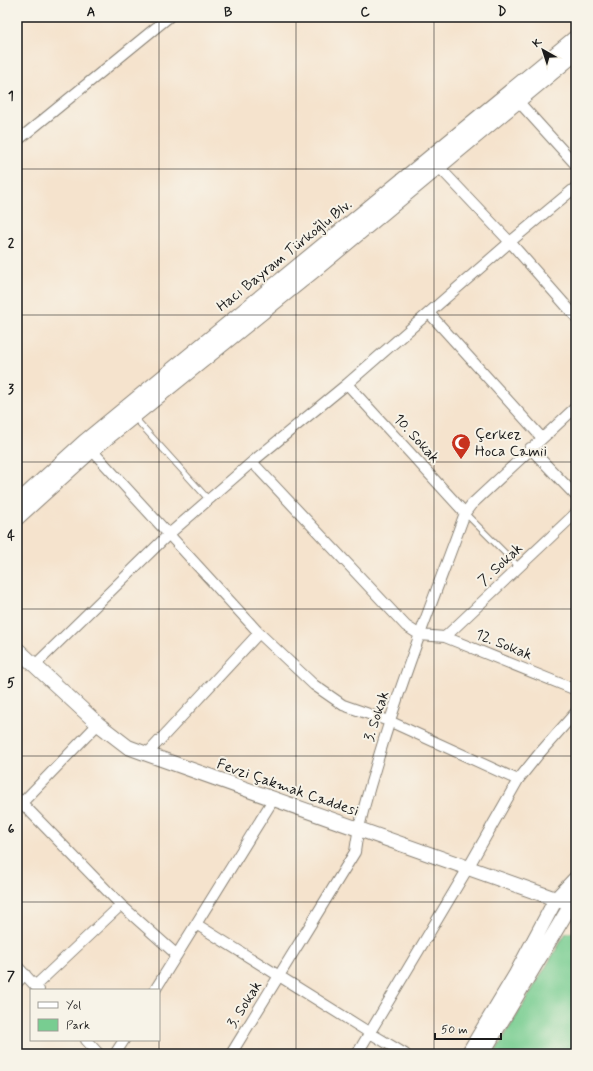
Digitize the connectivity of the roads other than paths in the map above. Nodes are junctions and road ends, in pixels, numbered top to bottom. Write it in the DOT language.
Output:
graph roads {
  1 [pos="169,17"];
  2 [pos="576,37"];
  3 [pos="576,53"];
  4 [pos="518,101"];
  5 [pos="17,141"];
  6 [pos="576,165"];
  7 [pos="439,167"];
  8 [pos="576,187"];
  9 [pos="510,242"];
  10 [pos="429,313"];
  11 [pos="576,317"];
  12 [pos="347,384"];
  13 [pos="576,407"];
  14 [pos="134,416"];
  15 [pos="542,438"];
  16 [pos="88,446"];
  17 [pos="530,448"];
  18 [pos="252,462"];
  19 [pos="36,485"];
  20 [pos="576,496"];
  21 [pos="17,499"];
  22 [pos="209,500"];
  23 [pos="17,503"];
  24 [pos="465,513"];
  25 [pos="576,513"];
  26 [pos="17,518"];
  27 [pos="168,535"];
  28 [pos="518,567"];
  29 [pos="259,633"];
  30 [pos="420,635"];
  31 [pos="445,637"];
  32 [pos="17,650"];
  33 [pos="34,665"];
  34 [pos="576,690"];
  35 [pos="576,712"];
  36 [pos="389,721"];
  37 [pos="98,724"];
  38 [pos="147,754"];
  39 [pos="518,780"];
  40 [pos="273,800"];
  41 [pos="19,803"];
  42 [pos="358,829"];
  43 [pos="468,868"];
  44 [pos="576,878"];
  45 [pos="556,899"];
  46 [pos="574,903"];
  47 [pos="121,905"];
  48 [pos="196,924"];
  49 [pos="177,955"];
  50 [pos="17,966"];
  51 [pos="25,974"];
  52 [pos="279,976"];
  53 [pos="17,983"];
  54 [pos="37,988"];
  55 [pos="156,989"];
  56 [pos="370,1033"];
  57 [pos="87,1041"];
  58 [pos="123,1041"];
  59 [pos="99,1054"];
  60 [pos="115,1054"];
  61 [pos="231,1054"];
  62 [pos="357,1054"];
  63 [pos="405,1054"];
  64 [pos="468,1054"];
  65 [pos="482,1054"];
  1 -- 5 [label="street"];
  2 -- 16 [label="street, Hacı Bayram Türkoğlu Blv."];
  3 -- 4 [label="street, Hacı Bayram Türkoğlu Blv."];
  4 -- 6 [label="street"];
  4 -- 7 [label="street, Hacı Bayram Türkoğlu Blv."];
  7 -- 9 [label="street"];
  7 -- 14 [label="street, Hacı Bayram Türkoğlu Blv."];
  8 -- 9 [label="street"];
  9 -- 10 [label="street"];
  9 -- 11 [label="street"];
  10 -- 12 [label="street"];
  10 -- 15 [label="street"];
  12 -- 18 [label="street"];
  12 -- 24 [label="street, 10. Sokak"];
  13 -- 15 [label="street, 3. Sokak"];
  14 -- 16 [label="street, Hacı Bayram Türkoğlu Blv."];
  14 -- 22 [label="lane"];
  15 -- 17 [label="street, 3. Sokak"];
  16 -- 19 [label="street, Hacı Bayram Türkoğlu Blv."];
  16 -- 26 [label="street, Hacı Bayram Türkoğlu Blv."];
  16 -- 27 [label="street"];
  17 -- 20 [label="street"];
  17 -- 24 [label="street, 3. Sokak"];
  18 -- 22 [label="street"];
  18 -- 30 [label="street"];
  19 -- 21 [label="street"];
  19 -- 23 [label="street, Hacı Bayram Türkoğlu Blv."];
  22 -- 27 [label="street"];
  24 -- 28 [label="lane"];
  24 -- 30 [label="street, 3. Sokak"];
  25 -- 28 [label="street, 7. Sokak"];
  27 -- 29 [label="street"];
  27 -- 33 [label="street"];
  28 -- 31 [label="street, 7. Sokak"];
  29 -- 36 [label="street"];
  29 -- 38 [label="street"];
  30 -- 31 [label="street, 12. Sokak"];
  30 -- 36 [label="street, 3. Sokak"];
  31 -- 34 [label="street, 12. Sokak"];
  32 -- 33 [label="street, Fevzi Çakmak Caddesi"];
  33 -- 37 [label="street, Fevzi Çakmak Caddesi"];
  35 -- 39 [label="street"];
  36 -- 39 [label="street"];
  36 -- 42 [label="street, 3. Sokak"];
  37 -- 38 [label="street, Fevzi Çakmak Caddesi"];
  37 -- 41 [label="street"];
  38 -- 40 [label="street, Fevzi Çakmak Caddesi"];
  39 -- 43 [label="street"];
  40 -- 42 [label="street, Fevzi Çakmak Caddesi"];
  40 -- 48 [label="street"];
  41 -- 47 [label="street"];
  42 -- 43 [label="street, Fevzi Çakmak Caddesi"];
  42 -- 52 [label="street, 3. Sokak"];
  43 -- 45 [label="street, Fevzi Çakmak Caddesi"];
  43 -- 56 [label="street"];
  44 -- 45 [label="street"];
  45 -- 46 [label="street, Fevzi Çakmak Caddesi"];
  45 -- 64 [label="street"];
  46 -- 65 [label="street"];
  47 -- 49 [label="street"];
  47 -- 54 [label="street"];
  48 -- 49 [label="street"];
  48 -- 52 [label="street"];
  49 -- 55 [label="street"];
  50 -- 51 [label="street"];
  51 -- 53 [label="street"];
  51 -- 54 [label="street"];
  52 -- 56 [label="street"];
  52 -- 61 [label="street, 3. Sokak"];
  56 -- 62 [label="street"];
  56 -- 63 [label="street"];
  57 -- 59 [label="street"];
  58 -- 60 [label="street"];
}
